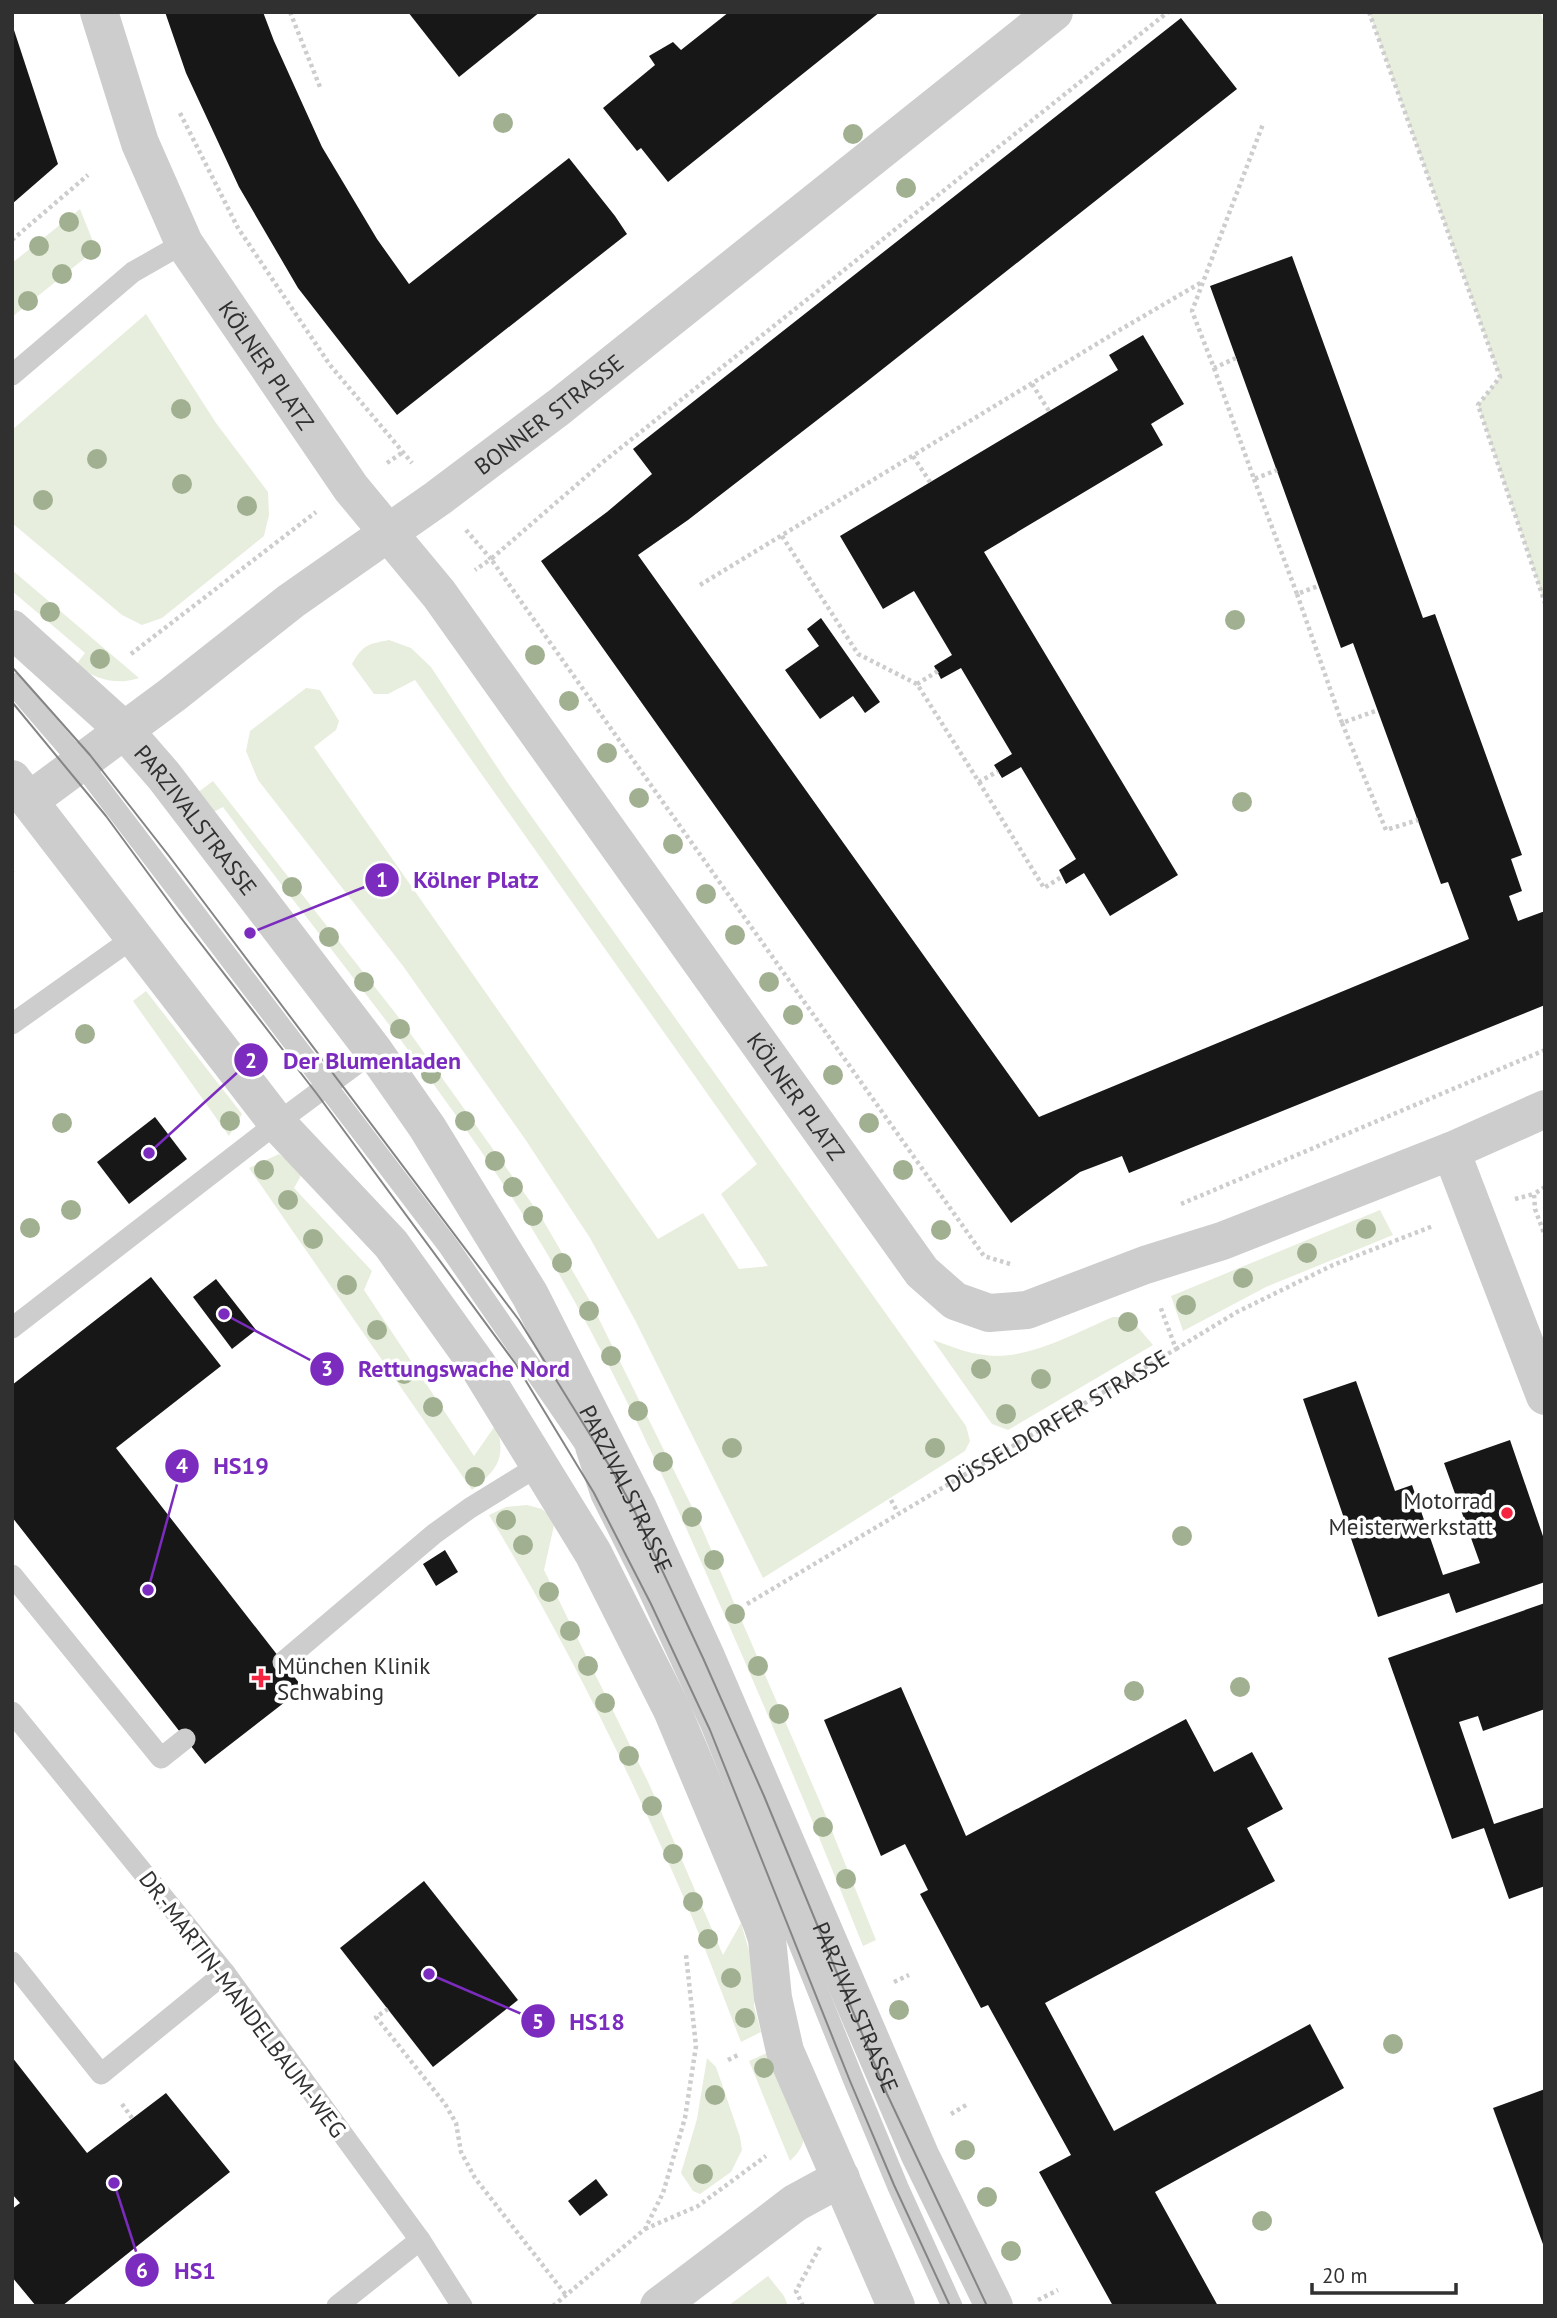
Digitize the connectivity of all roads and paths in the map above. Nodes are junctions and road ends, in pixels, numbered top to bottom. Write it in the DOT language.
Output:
graph roads {
  1 [pos="99,12"];
  2 [pos="290,12"];
  3 [pos="1054,12"];
  4 [pos="1168,12"];
  5 [pos="1369,12"];
  6 [pos="320,86"];
  7 [pos="179,111"];
  8 [pos="1263,124"];
  9 [pos="88,175"];
  10 [pos="12,240"];
  11 [pos="184,243"];
  12 [pos="1202,282"];
  13 [pos="1236,358"];
  14 [pos="1214,368"];
  15 [pos="12,375"];
  16 [pos="1032,384"];
  17 [pos="1049,411"];
  18 [pos="403,452"];
  19 [pos="913,456"];
  20 [pos="1277,470"];
  21 [pos="1254,479"];
  22 [pos="930,482"];
  23 [pos="351,488"];
  24 [pos="438,498"];
  25 [pos="388,533"];
  26 [pos="782,536"];
  27 [pos="700,585"];
  28 [pos="1318,586"];
  29 [pos="1297,594"];
  30 [pos="1545,603"];
  31 [pos="12,629"];
  32 [pos="131,654"];
  33 [pos="937,671"];
  34 [pos="12,683"];
  35 [pos="917,684"];
  36 [pos="1377,710"];
  37 [pos="1342,723"];
  38 [pos="124,730"];
  39 [pos="80,762"];
  40 [pos="998,771"];
  41 [pos="979,782"];
  42 [pos="21,790"];
  43 [pos="1418,820"];
  44 [pos="1063,876"];
  45 [pos="133,938"];
  46 [pos="12,1024"];
  47 [pos="1545,1050"];
  48 [pos="374,1051"];
  49 [pos="326,1087"];
  50 [pos="1545,1109"];
  51 [pos="277,1124"];
  52 [pos="1451,1151"];
  53 [pos="1545,1187"];
  54 [pos="1534,1194"];
  55 [pos="1168,1209"];
  56 [pos="1474,1211"];
  57 [pos="1545,1236"];
  58 [pos="1145,1265"];
  59 [pos="1023,1268"];
  60 [pos="12,1328"];
  61 [pos="1176,1349"];
  62 [pos="1545,1396"];
  63 [pos="584,1443"];
  64 [pos="538,1466"];
  65 [pos="891,1500"];
  66 [pos="637,1506"];
  67 [pos="898,1513"];
  68 [pos="12,1575"];
  69 [pos="747,1604"];
  70 [pos="283,1662"];
  71 [pos="12,1712"];
  72 [pos="185,1738"];
  73 [pos="686,1955"];
  74 [pos="12,1962"];
  75 [pos="225,1973"];
  76 [pos="388,2009"];
  77 [pos="766,2156"];
  78 [pos="841,2178"];
  79 [pos="645,2229"];
  80 [pos="420,2240"];
  81 [pos="820,2247"];
  82 [pos="1058,2290"];
  83 [pos="566,2295"];
  84 [pos="337,2306"];
  85 [pos="462,2306"];
  86 [pos="553,2306"];
  87 [pos="659,2306"];
  88 [pos="803,2306"];
  89 [pos="896,2306"];
  90 [pos="952,2306"];
  91 [pos="994,2306"];
  92 [pos="1027,2306"];
  1 -- 11 [label="street, KÖLNER PLATZ"];
  2 -- 6 [label="path"];
  3 -- 24 [label="street, BONNER STRASSE"];
  4 -- 59 [label="path"];
  5 -- 30 [label="path"];
  7 -- 18 [label="path"];
  8 -- 12 [label="path"];
  9 -- 10 [label="path"];
  11 -- 15 [label="lane"];
  11 -- 23 [label="street, KÖLNER PLATZ"];
  12 -- 14 [label="path"];
  12 -- 16 [label="path"];
  13 -- 14 [label="path"];
  14 -- 21 [label="path"];
  16 -- 17 [label="path"];
  16 -- 19 [label="path"];
  18 -- 23 [label="path"];
  18 -- 24 [label="path"];
  19 -- 22 [label="path"];
  19 -- 26 [label="path"];
  20 -- 21 [label="path"];
  21 -- 29 [label="path"];
  23 -- 25 [label="street, KÖLNER PLATZ"];
  23 -- 32 [label="path"];
  24 -- 25 [label="street, BONNER STRASSE"];
  25 -- 38 [label="street, BONNER STRASSE"];
  25 -- 58 [label="street, KÖLNER PLATZ"];
  26 -- 27 [label="path"];
  26 -- 35 [label="path"];
  28 -- 29 [label="path"];
  29 -- 37 [label="path"];
  31 -- 38 [label="street, PARZIVALSTRASSE"];
  33 -- 35 [label="path"];
  34 -- 39 [label="lane"];
  35 -- 41 [label="path"];
  36 -- 37 [label="path"];
  37 -- 43 [label="path"];
  38 -- 39 [label="street, BONNER STRASSE"];
  38 -- 48 [label="street, PARZIVALSTRASSE"];
  39 -- 42 [label="street, BONNER STRASSE"];
  39 -- 49 [label="lane"];
  40 -- 41 [label="path"];
  41 -- 44 [label="path"];
  42 -- 45 [label="street"];
  45 -- 46 [label="lane"];
  45 -- 51 [label="street"];
  47 -- 55 [label="path"];
  48 -- 49 [label="lane"];
  48 -- 66 [label="street, PARZIVALSTRASSE"];
  49 -- 51 [label="lane"];
  49 -- 63 [label="lane"];
  50 -- 52 [label="street"];
  51 -- 60 [label="lane"];
  51 -- 64 [label="street"];
  52 -- 56 [label="street"];
  52 -- 58 [label="street"];
  53 -- 54 [label="path"];
  54 -- 56 [label="path"];
  54 -- 57 [label="path"];
  56 -- 61 [label="path"];
  56 -- 62 [label="street"];
  58 -- 61 [label="path, DÜSSELDORFER STRASSE"];
  61 -- 67 [label="path, DÜSSELDORFER STRASSE"];
  63 -- 66 [label="lane"];
  63 -- 90 [label="lane"];
  64 -- 70 [label="lane"];
  64 -- 78 [label="street"];
  65 -- 67 [label="path"];
  66 -- 91 [label="street, PARZIVALSTRASSE"];
  67 -- 69 [label="path, DÜSSELDORFER STRASSE"];
  68 -- 72 [label="lane"];
  71 -- 75 [label="lane, DR.-MARTIN-MANDELBAUM-WEG"];
  73 -- 79 [label="path"];
  74 -- 75 [label="lane"];
  75 -- 80 [label="lane, DR.-MARTIN-MANDELBAUM-WEG"];
  76 -- 83 [label="path"];
  77 -- 79 [label="path"];
  78 -- 87 [label="street"];
  78 -- 89 [label="street"];
  79 -- 83 [label="path"];
  80 -- 84 [label="lane"];
  80 -- 85 [label="lane, DR.-MARTIN-MANDELBAUM-WEG"];
  81 -- 88 [label="path"];
  82 -- 92 [label="path"];
  83 -- 86 [label="path"];
}
